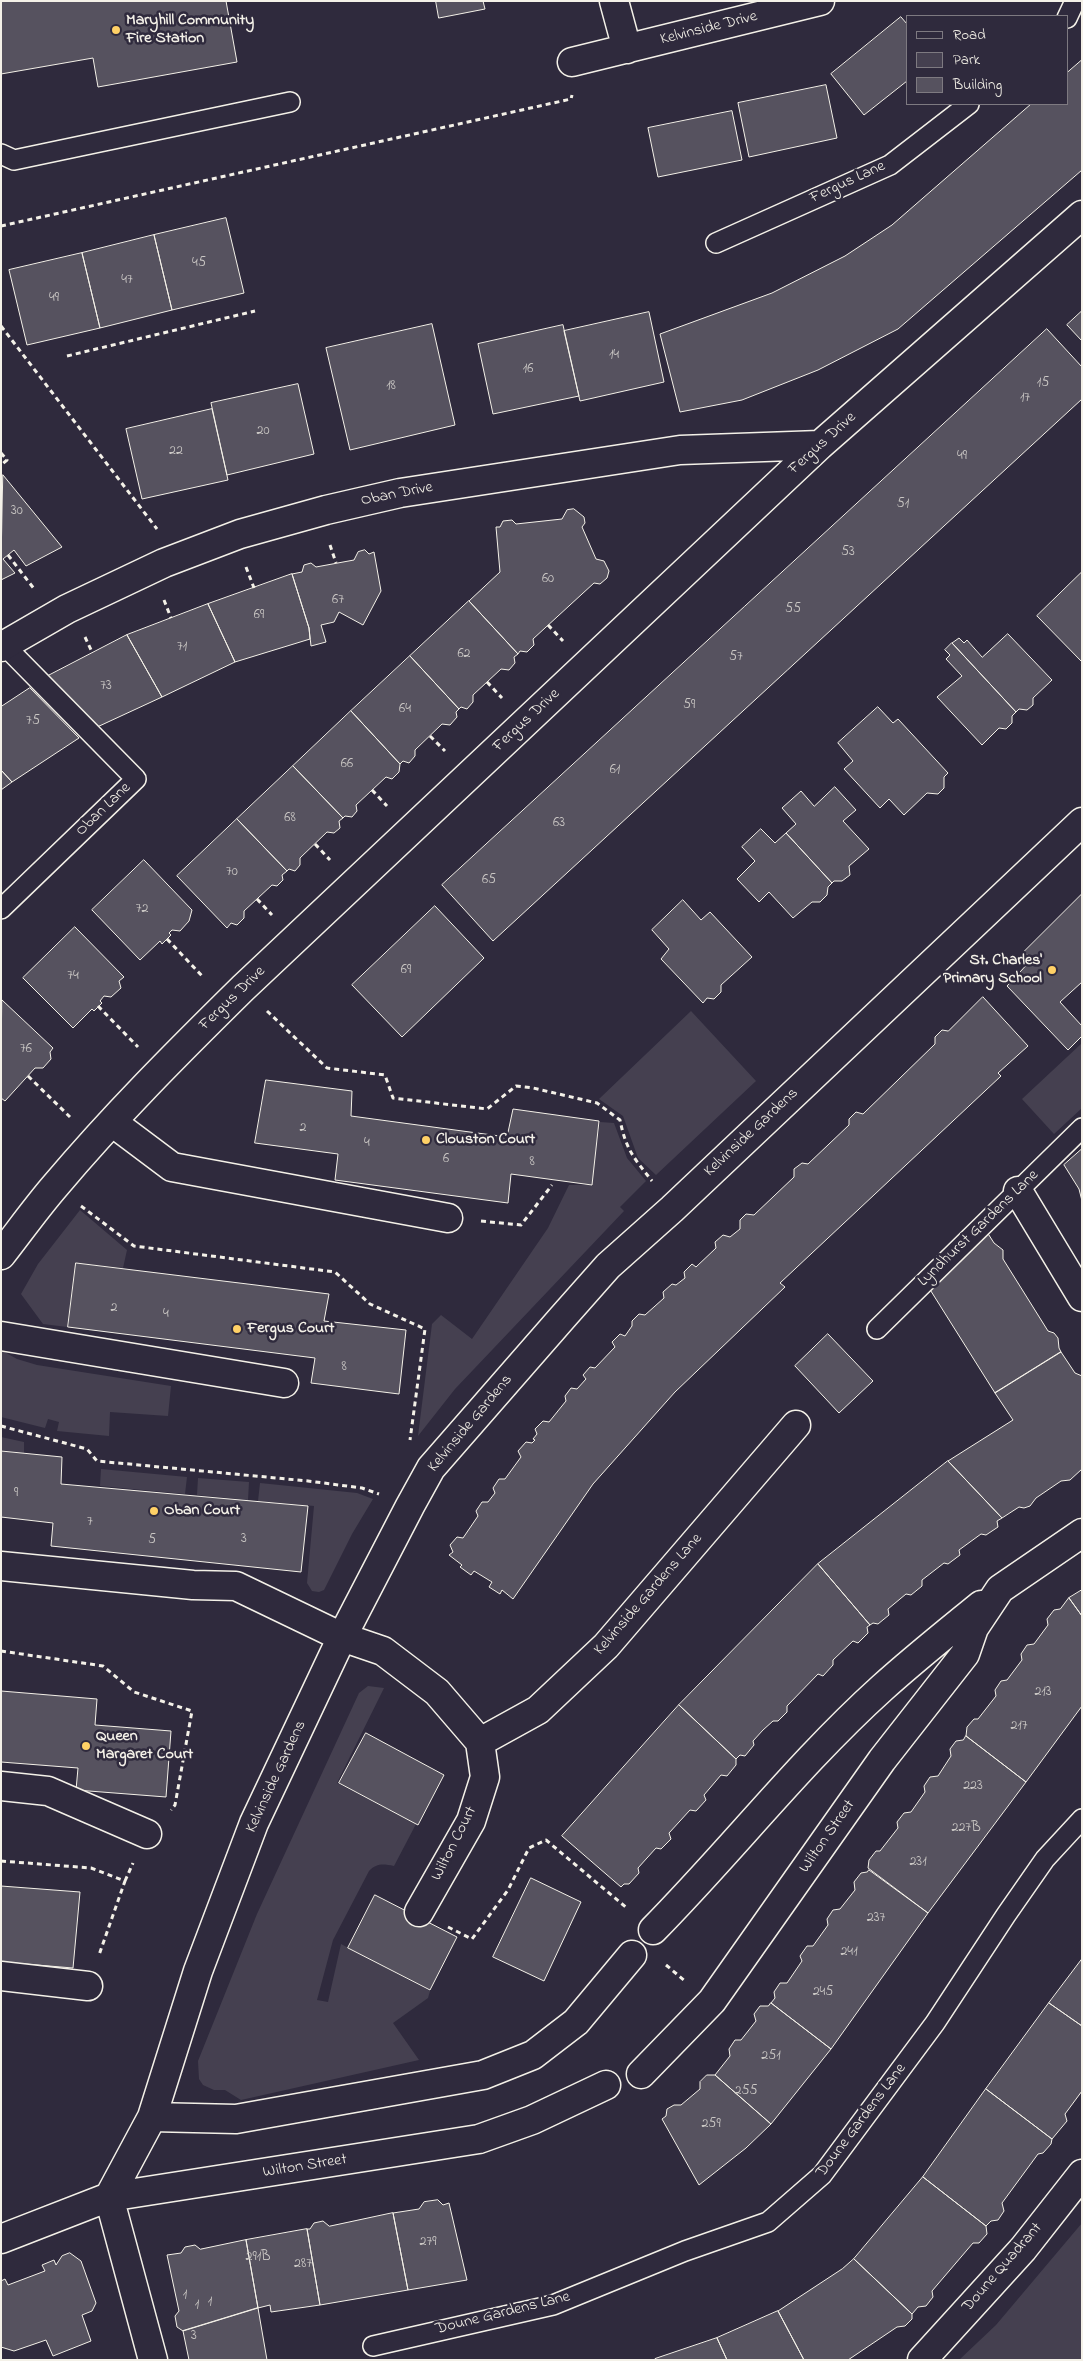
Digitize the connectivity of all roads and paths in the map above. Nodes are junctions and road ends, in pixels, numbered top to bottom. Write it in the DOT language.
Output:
graph roads {
  1 [pos="614,1"];
  2 [pos="820,1"];
  3 [pos="1075,1"];
  4 [pos="1068,16"];
  5 [pos="627,49"];
  6 [pos="572,62"];
  7 [pos="290,102"];
  8 [pos="968,105"];
  9 [pos="1,154"];
  10 [pos="1082,215"];
  11 [pos="1,226"];
  12 [pos="716,243"];
  13 [pos="255,312"];
  14 [pos="1,326"];
  15 [pos="67,356"];
  16 [pos="820,445"];
  17 [pos="1,453"];
  18 [pos="1,465"];
  19 [pos="330,542"];
  20 [pos="8,554"];
  21 [pos="164,563"];
  22 [pos="336,563"];
  23 [pos="246,565"];
  24 [pos="254,588"];
  25 [pos="36,591"];
  26 [pos="162,595"];
  27 [pos="171,618"];
  28 [pos="548,625"];
  29 [pos="82,631"];
  30 [pos="565,644"];
  31 [pos="3,646"];
  32 [pos="92,652"];
  33 [pos="487,682"];
  34 [pos="505,701"];
  35 [pos="430,736"];
  36 [pos="448,755"];
  37 [pos="372,790"];
  38 [pos="390,809"];
  39 [pos="1082,822"];
  40 [pos="315,844"];
  41 [pos="333,864"];
  42 [pos="257,899"];
  43 [pos="1,909"];
  44 [pos="275,918"];
  45 [pos="167,939"];
  46 [pos="207,981"];
  47 [pos="243,988"];
  48 [pos="98,1006"];
  49 [pos="140,1049"];
  50 [pos="28,1076"];
  51 [pos="72,1118"];
  52 [pos="112,1122"];
  53 [pos="1082,1128"];
  54 [pos="649,1178"];
  55 [pos="552,1185"];
  56 [pos="55,1186"];
  57 [pos="1018,1191"];
  58 [pos="448,1218"];
  59 [pos="1,1255"];
  60 [pos="1082,1297"];
  61 [pos="877,1330"];
  62 [pos="1,1336"];
  63 [pos="284,1383"];
  64 [pos="796,1425"];
  65 [pos="1,1426"];
  66 [pos="410,1428"];
  67 [pos="410,1506"];
  68 [pos="1082,1533"];
  69 [pos="1,1566"];
  70 [pos="1000,1589"];
  71 [pos="342,1637"];
  72 [pos="1,1651"];
  73 [pos="480,1742"];
  74 [pos="181,1770"];
  75 [pos="1,1786"];
  76 [pos="1082,1819"];
  77 [pos="147,1834"];
  78 [pos="1,1861"];
  79 [pos="419,1912"];
  80 [pos="653,1930"];
  81 [pos="632,1955"];
  82 [pos="1,1976"];
  83 [pos="88,1986"];
  84 [pos="641,2074"];
  85 [pos="606,2085"];
  86 [pos="152,2117"];
  87 [pos="1082,2174"];
  88 [pos="109,2197"];
  89 [pos="1,2239"];
  90 [pos="373,2346"];
  91 [pos="153,2360"];
  92 [pos="922,2360"];
  1 -- 5 [label="street"];
  2 -- 5 [label="street, Kelvinside Drive"];
  3 -- 4 [label="lane"];
  5 -- 6 [label="street, Kelvinside Drive"];
  6 -- 11 [label="path"];
  7 -- 9 [label="lane"];
  8 -- 12 [label="lane, Fergus Lane"];
  10 -- 16 [label="street, Fergus Drive"];
  13 -- 15 [label="path"];
  14 -- 21 [label="path"];
  16 -- 21 [label="street, Oban Drive"];
  16 -- 47 [label="street, Fergus Drive"];
  17 -- 18 [label="path"];
  19 -- 22 [label="path"];
  20 -- 25 [label="path"];
  21 -- 31 [label="street, Oban Drive"];
  23 -- 24 [label="path"];
  26 -- 27 [label="path"];
  28 -- 30 [label="path"];
  29 -- 32 [label="path"];
  31 -- 43 [label="lane, Oban Lane"];
  33 -- 34 [label="path"];
  35 -- 36 [label="path"];
  37 -- 38 [label="path"];
  39 -- 67 [label="street, Kelvinside Gardens"];
  40 -- 41 [label="path"];
  42 -- 44 [label="path"];
  45 -- 46 [label="path"];
  47 -- 52 [label="street, Fergus Drive"];
  47 -- 54 [label="path"];
  48 -- 49 [label="path"];
  50 -- 51 [label="path"];
  52 -- 56 [label="street, Fergus Drive"];
  52 -- 58 [label="street"];
  53 -- 57 [label="lane, Lyndhurst Gardens Lane"];
  55 -- 58 [label="path"];
  56 -- 59 [label="street, Fergus Drive"];
  56 -- 66 [label="path"];
  57 -- 60 [label="street"];
  57 -- 61 [label="lane, Lyndhurst Gardens Lane"];
  62 -- 63 [label="street"];
  64 -- 73 [label="street, Kelvinside Gardens Lane"];
  65 -- 67 [label="path"];
  67 -- 71 [label="street, Kelvinside Gardens"];
  68 -- 70 [label="street, Wilton Street"];
  69 -- 71 [label="street"];
  70 -- 80 [label="street, Wilton Street"];
  70 -- 84 [label="street, Wilton Street"];
  71 -- 73 [label="street"];
  71 -- 86 [label="street, Kelvinside Gardens"];
  72 -- 74 [label="path"];
  73 -- 79 [label="street, Wilton Court"];
  75 -- 77 [label="street"];
  76 -- 90 [label="lane, Doune Gardens Lane"];
  78 -- 83 [label="path"];
  79 -- 80 [label="path"];
  81 -- 86 [label="street"];
  82 -- 83 [label="street"];
  85 -- 88 [label="street, Wilton Street"];
  86 -- 88 [label="street, Kelvinside Gardens"];
  87 -- 92 [label="street, Doune Quadrant"];
  88 -- 89 [label="street, Wilton Street"];
  88 -- 91 [label="street"];
}
